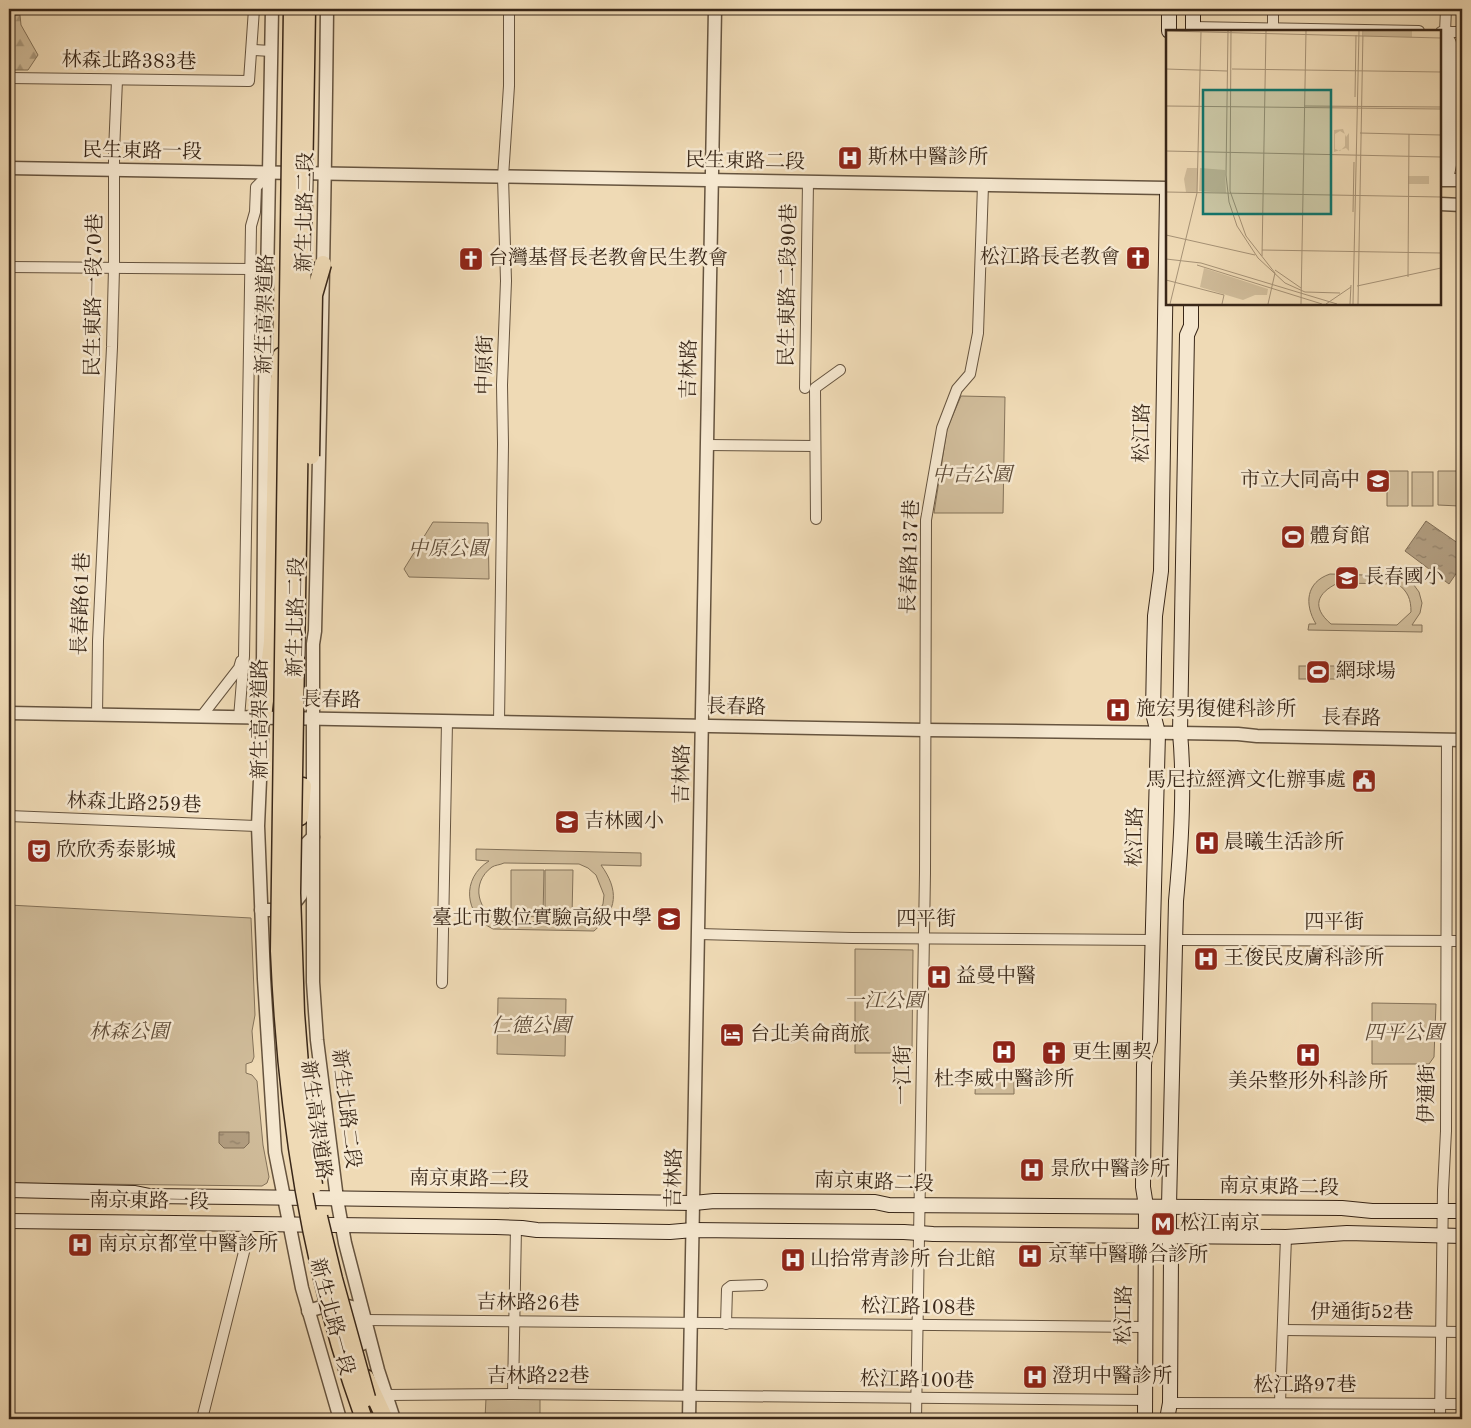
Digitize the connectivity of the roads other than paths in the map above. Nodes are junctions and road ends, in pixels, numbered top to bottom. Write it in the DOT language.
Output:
graph roads {
  1 [pos="254,9"];
  2 [pos="272,9"];
  3 [pos="292,9"];
  4 [pos="307,9"];
  5 [pos="326,9"];
  6 [pos="509,9"];
  7 [pos="715,9"];
  8 [pos="1169,9"];
  9 [pos="1193,9"];
  10 [pos="1274,9"];
  11 [pos="1446,9"];
  12 [pos="1273,28"];
  13 [pos="1193,29"];
  14 [pos="1169,30"];
  15 [pos="1370,30"];
  16 [pos="1442,32"];
  17 [pos="1462,32"];
  18 [pos="252,50"];
  19 [pos="271,51"];
  20 [pos="9,78"];
  21 [pos="117,80"];
  22 [pos="1445,118"];
  23 [pos="1462,118"];
  24 [pos="9,168"];
  25 [pos="114,170"];
  26 [pos="272,173"];
  27 [pos="324,174"];
  28 [pos="503,177"];
  29 [pos="712,180"];
  30 [pos="1444,180"];
  31 [pos="1462,180"];
  32 [pos="808,182"];
  33 [pos="983,185"];
  34 [pos="1166,188"];
  35 [pos="1441,204"];
  36 [pos="1462,205"];
  37 [pos="1166,257"];
  38 [pos="323,264"];
  39 [pos="9,267"];
  40 [pos="114,268"];
  41 [pos="251,269"];
  42 [pos="288,273"];
  43 [pos="1191,305"];
  44 [pos="840,370"];
  45 [pos="805,388"];
  46 [pos="708,445"];
  47 [pos="815,446"];
  48 [pos="104,495"];
  49 [pos="816,519"];
  50 [pos="244,656"];
  51 [pos="9,713"];
  52 [pos="97,715"];
  53 [pos="201,717"];
  54 [pos="239,718"];
  55 [pos="263,718"];
  56 [pos="314,719"];
  57 [pos="447,722"];
  58 [pos="498,722"];
  59 [pos="702,726"];
  60 [pos="926,730"];
  61 [pos="1158,733"];
  62 [pos="1180,733"];
  63 [pos="1447,739"];
  64 [pos="1462,740"];
  65 [pos="9,816"];
  66 [pos="258,826"];
  67 [pos="313,837"];
  68 [pos="290,902"];
  69 [pos="261,910"];
  70 [pos="699,934"];
  71 [pos="923,938"];
  72 [pos="1153,940"];
  73 [pos="1176,940"];
  74 [pos="1446,941"];
  75 [pos="1462,941"];
  76 [pos="442,983"];
  77 [pos="268,1059"];
  78 [pos="330,1148"];
  79 [pos="9,1190"];
  80 [pos="285,1198"];
  81 [pos="337,1199"];
  82 [pos="694,1203"];
  83 [pos="919,1205"];
  84 [pos="1146,1206"];
  85 [pos="1169,1206"];
  86 [pos="1443,1211"];
  87 [pos="1462,1211"];
  88 [pos="9,1220"];
  89 [pos="246,1224"];
  90 [pos="290,1224"];
  91 [pos="342,1225"];
  92 [pos="516,1228"];
  93 [pos="693,1230"];
  94 [pos="919,1232"];
  95 [pos="1442,1235"];
  96 [pos="1146,1236"];
  97 [pos="1169,1236"];
  98 [pos="1462,1236"];
  99 [pos="1286,1238"];
  100 [pos="762,1285"];
  101 [pos="308,1311"];
  102 [pos="365,1320"];
  103 [pos="514,1322"];
  104 [pos="691,1323"];
  105 [pos="726,1324"];
  106 [pos="918,1326"];
  107 [pos="1145,1327"];
  108 [pos="1284,1330"];
  109 [pos="1440,1331"];
  110 [pos="1462,1332"];
  111 [pos="350,1362"];
  112 [pos="378,1370"];
  113 [pos="513,1394"];
  114 [pos="386,1395"];
  115 [pos="690,1396"];
  116 [pos="916,1398"];
  117 [pos="1145,1400"];
  118 [pos="1170,1403"];
  119 [pos="1280,1403"];
  120 [pos="1440,1404"];
  121 [pos="1462,1404"];
  122 [pos="202,1419"];
  123 [pos="340,1419"];
  124 [pos="358,1419"];
  125 [pos="364,1419"];
  126 [pos="374,1419"];
  127 [pos="391,1419"];
  128 [pos="689,1419"];
  129 [pos="916,1419"];
  130 [pos="1145,1419"];
  131 [pos="1167,1419"];
  132 [pos="1440,1419"];
  1 -- 18 [label="street"];
  2 -- 19 [label="street, 新生北路二段"];
  3 -- 42 [label="highway, 新生高架道路, bridge"];
  4 -- 68 [label="highway, 新生高架道路, bridge"];
  5 -- 27 [label="street, 新生北路二段"];
  6 -- 28 [label="street, 中原街"];
  7 -- 29 [label="street, 吉林路"];
  8 -- 14 [label="main road"];
  9 -- 13 [label="main road"];
  10 -- 12 [label="street"];
  11 -- 16 [label="street"];
  12 -- 13 [label="street"];
  12 -- 15 [label="street"];
  16 -- 17 [label="street"];
  16 -- 22 [label="street"];
  18 -- 19 [label="street"];
  18 -- 21 [label="street, 林森北路383巷"];
  19 -- 26 [label="street, 新生北路二段"];
  20 -- 21 [label="street, 林森北路383巷"];
  21 -- 25 [label="street, 民生東路一段70巷"];
  22 -- 23 [label="street"];
  22 -- 30 [label="street"];
  24 -- 25 [label="street, 民生東路一段"];
  25 -- 26 [label="street, 民生東路一段"];
  25 -- 40 [label="street, 民生東路一段70巷"];
  26 -- 27 [label="street, 民生東路一段, bridge"];
  26 -- 41 [label="street, 新生北路二段"];
  26 -- 55 [label="street, 新生北路二段"];
  27 -- 28 [label="street, 民生東路二段"];
  27 -- 38 [label="street, 新生北路二段"];
  28 -- 29 [label="street, 民生東路二段"];
  28 -- 58 [label="street, 中原街"];
  29 -- 32 [label="street, 民生東路二段"];
  29 -- 46 [label="street, 吉林路"];
  30 -- 31 [label="street"];
  32 -- 33 [label="street, 民生東路二段"];
  32 -- 45 [label="street, 民生東路二段90巷"];
  33 -- 34 [label="street, 民生東路二段"];
  33 -- 60 [label="street, 長春路137巷"];
  35 -- 36 [label="street"];
  37 -- 61 [label="main road, 松江路"];
  38 -- 56 [label="street, 新生北路二段"];
  38 -- 68 [label="highway, bridge"];
  39 -- 40 [label="street"];
  40 -- 41 [label="street"];
  40 -- 48 [label="street, 民生東路一段70巷"];
  41 -- 50 [label="street, 新生北路二段"];
  42 -- 55 [label="highway, bridge"];
  42 -- 111 [label="highway, 新生高架道路, bridge"];
  43 -- 62 [label="main road"];
  44 -- 47 [label="street"];
  46 -- 47 [label="street"];
  46 -- 59 [label="street, 吉林路"];
  47 -- 49 [label="street"];
  48 -- 52 [label="street, 長春路61巷"];
  50 -- 53 [label="street, 新生北路二段"];
  50 -- 54 [label="street, 新生北路二段"];
  51 -- 52 [label="street, 長春路"];
  52 -- 53 [label="street, 長春路"];
  53 -- 54 [label="street, 長春路"];
  54 -- 55 [label="street, 長春路"];
  55 -- 56 [label="street, 長春路"];
  55 -- 66 [label="street, 新生北路二段"];
  56 -- 57 [label="street, 長春路"];
  56 -- 67 [label="street, 新生北路二段"];
  57 -- 58 [label="street, 長春路"];
  57 -- 76 [label="street"];
  58 -- 59 [label="street, 長春路"];
  59 -- 60 [label="street, 長春路"];
  59 -- 70 [label="street, 吉林路"];
  60 -- 61 [label="street, 長春路"];
  60 -- 71 [label="street, 一江街"];
  61 -- 62 [label="street, 長春路"];
  61 -- 72 [label="main road, 松江路"];
  62 -- 63 [label="street, 長春路"];
  62 -- 73 [label="main road"];
  63 -- 64 [label="street, 長春路"];
  63 -- 74 [label="street, 伊通街"];
  65 -- 66 [label="street, 林森北路259巷"];
  66 -- 69 [label="street, 新生北路二段"];
  67 -- 68 [label="street"];
  67 -- 78 [label="street, 新生北路二段"];
  68 -- 69 [label="street"];
  68 -- 111 [label="highway, 新生高架道路, bridge"];
  69 -- 77 [label="street, 新生北路二段"];
  70 -- 71 [label="street, 四平街"];
  70 -- 82 [label="street, 吉林路"];
  71 -- 72 [label="street, 四平街"];
  71 -- 83 [label="street, 一江街"];
  72 -- 84 [label="main road, 松江路"];
  73 -- 74 [label="street, 四平街"];
  73 -- 85 [label="main road"];
  74 -- 75 [label="street, 四平街"];
  74 -- 86 [label="street, 伊通街"];
  77 -- 78 [label="street"];
  77 -- 80 [label="street, 新生北路二段"];
  78 -- 81 [label="street, 新生北路二段"];
  79 -- 80 [label="main road, 南京東路一段"];
  80 -- 81 [label="main road, 南京東路二段"];
  80 -- 90 [label="street, 新生北路二段"];
  81 -- 82 [label="main road, 南京東路二段"];
  81 -- 91 [label="street, 新生北路二段"];
  82 -- 83 [label="main road, 南京東路二段"];
  82 -- 93 [label="street, 吉林路"];
  83 -- 84 [label="main road, 南京東路二段"];
  83 -- 94 [label="street, 一江街"];
  84 -- 85 [label="main road, 南京東路二段"];
  84 -- 96 [label="main road, 松江路"];
  85 -- 86 [label="main road, 南京東路二段"];
  85 -- 97 [label="main road"];
  86 -- 87 [label="main road, 南京東路二段"];
  86 -- 95 [label="street, 伊通街"];
  88 -- 89 [label="main road, 南京東路一段"];
  89 -- 90 [label="main road, 南京東路一段"];
  89 -- 122 [label="street"];
  90 -- 91 [label="main road"];
  90 -- 101 [label="street, 新生北路一段"];
  91 -- 92 [label="main road"];
  91 -- 102 [label="street, 新生北路一段"];
  92 -- 93 [label="main road"];
  92 -- 103 [label="street"];
  93 -- 94 [label="main road"];
  93 -- 104 [label="street, 吉林路"];
  94 -- 96 [label="main road"];
  94 -- 106 [label="street, 一江街"];
  95 -- 98 [label="main road"];
  95 -- 99 [label="main road"];
  95 -- 109 [label="street, 伊通街"];
  96 -- 97 [label="main road"];
  96 -- 107 [label="main road, 松江路"];
  97 -- 99 [label="main road"];
  97 -- 118 [label="main road"];
  99 -- 108 [label="street"];
  100 -- 105 [label="street"];
  101 -- 112 [label="street"];
  101 -- 123 [label="street, 新生北路一段"];
  102 -- 103 [label="street, 吉林路26巷"];
  102 -- 112 [label="street, 新生北路一段"];
  103 -- 104 [label="street, 吉林路26巷"];
  103 -- 113 [label="street"];
  104 -- 105 [label="street, 松江路108巷"];
  104 -- 115 [label="street, 吉林路"];
  105 -- 106 [label="street, 松江路108巷"];
  106 -- 107 [label="street, 松江路108巷"];
  106 -- 116 [label="street, 一江街"];
  107 -- 117 [label="main road, 松江路"];
  108 -- 109 [label="street, 伊通街52巷"];
  108 -- 119 [label="street"];
  109 -- 110 [label="street, 伊通街52巷"];
  109 -- 120 [label="street, 伊通街"];
  111 -- 124 [label="highway, bridge"];
  111 -- 125 [label="highway, 新生高架道路, bridge"];
  111 -- 126 [label="highway, 新生高架道路, bridge"];
  111 -- 127 [label="highway, bridge"];
  112 -- 114 [label="street, 新生北路一段"];
  113 -- 114 [label="street, 吉林路22巷"];
  113 -- 115 [label="street, 吉林路22巷"];
  114 -- 127 [label="street, 新生北路一段"];
  115 -- 116 [label="street, 松江路100巷"];
  115 -- 128 [label="street, 吉林路"];
  116 -- 117 [label="street, 松江路100巷"];
  116 -- 129 [label="street, 一江街"];
  117 -- 130 [label="main road, 松江路"];
  118 -- 119 [label="street, 松江路97巷"];
  118 -- 131 [label="main road"];
  119 -- 120 [label="street, 松江路97巷"];
  120 -- 121 [label="street, 松江路97巷"];
  120 -- 132 [label="street, 伊通街"];
}
